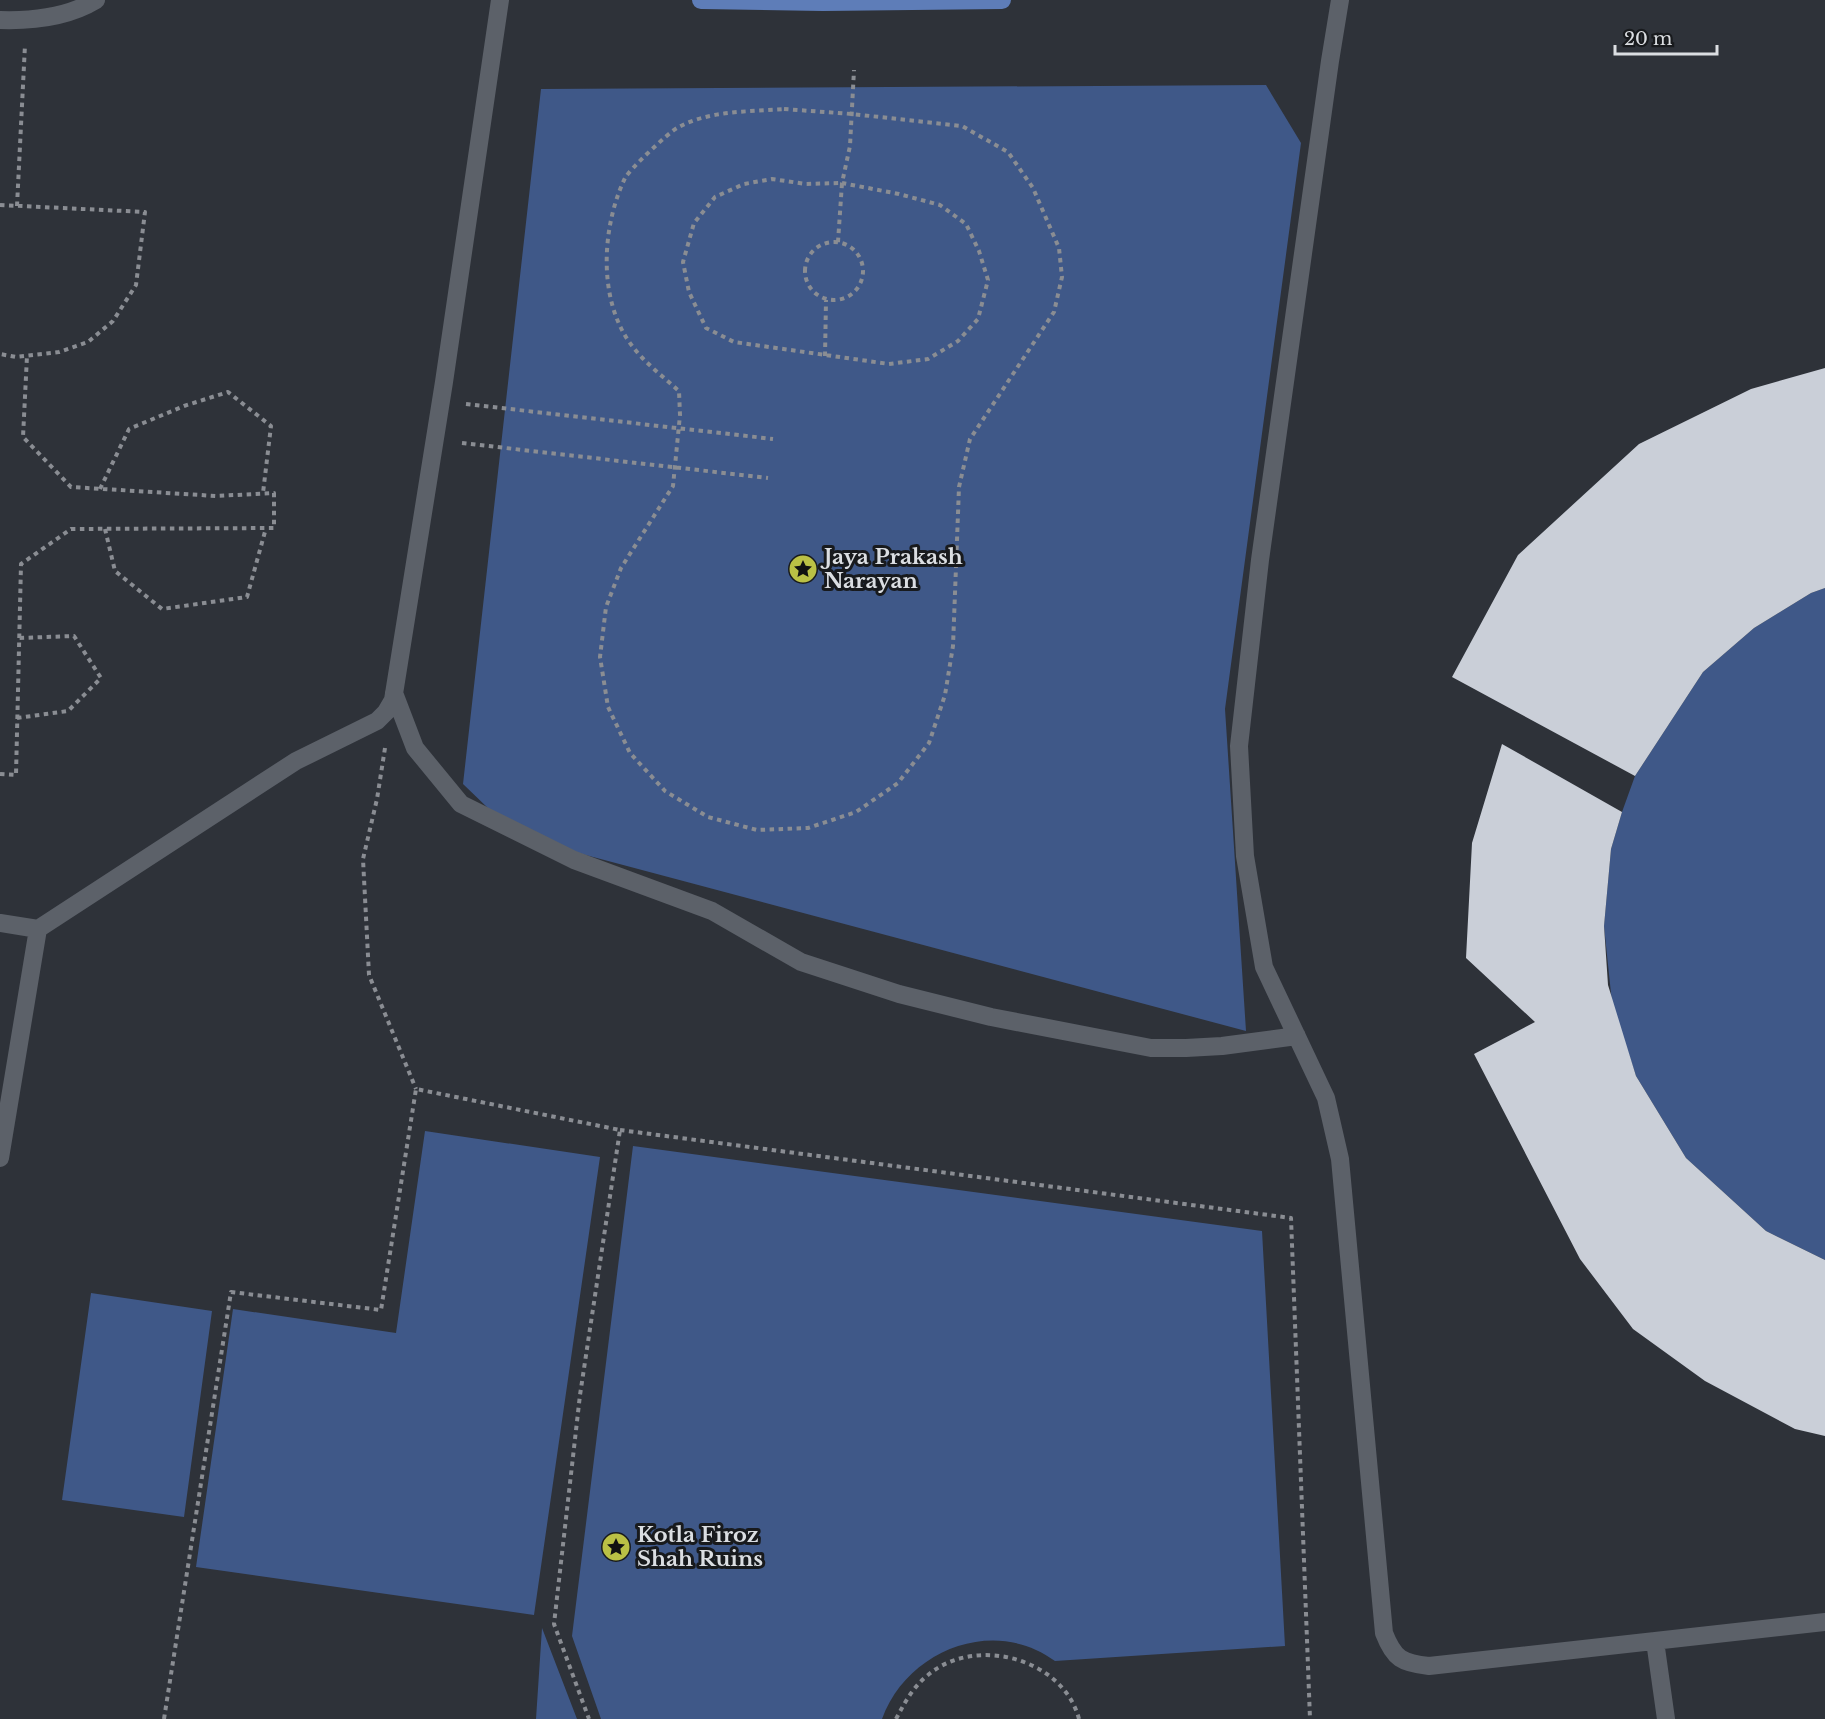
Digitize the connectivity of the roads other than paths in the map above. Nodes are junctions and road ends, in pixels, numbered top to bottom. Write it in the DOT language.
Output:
graph roads {
  1 [pos="96,0"];
  2 [pos="500,0"];
  3 [pos="701,0"];
  4 [pos="1002,0"];
  5 [pos="1340,0"];
  6 [pos="0,20"];
  7 [pos="394,693"];
  8 [pos="0,923"];
  9 [pos="38,929"];
  10 [pos="1297,1036"];
  11 [pos="0,1158"];
  12 [pos="1825,1622"];
  13 [pos="1655,1641"];
  14 [pos="1666,1719"];
  1 -- 6 [label="street"];
  2 -- 7 [label="street"];
  3 -- 4 [label="main road"];
  5 -- 10 [label="street"];
  7 -- 9 [label="street"];
  7 -- 10 [label="street"];
  8 -- 9 [label="street"];
  9 -- 11 [label="street"];
  10 -- 13 [label="street"];
  12 -- 13 [label="street"];
  13 -- 14 [label="street"];
}
